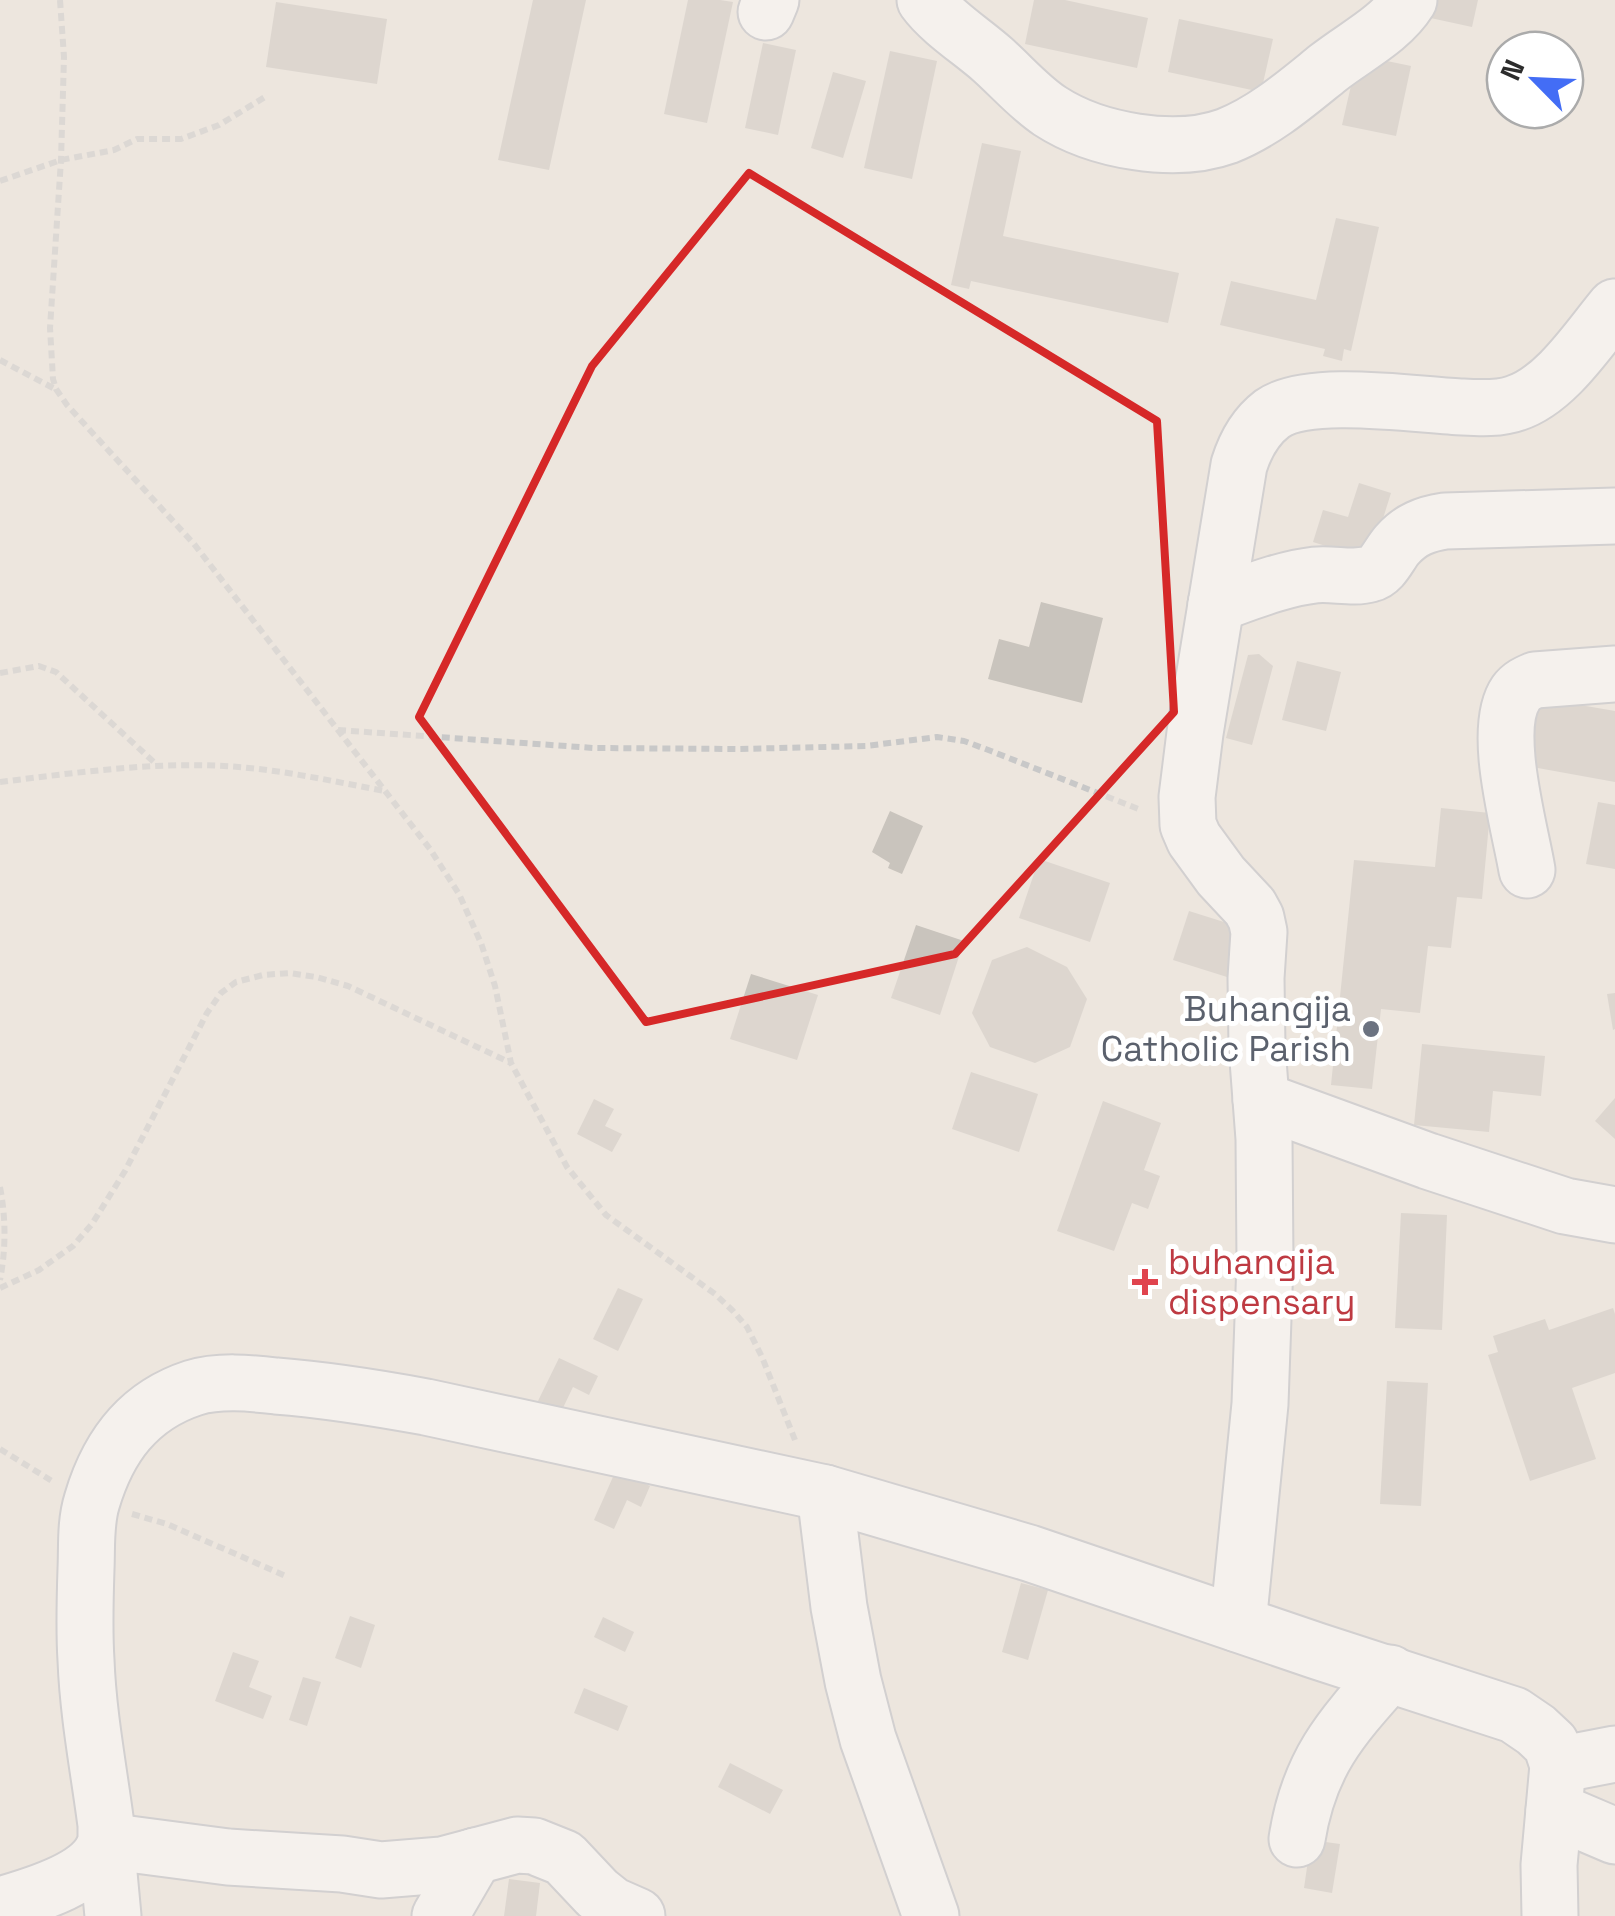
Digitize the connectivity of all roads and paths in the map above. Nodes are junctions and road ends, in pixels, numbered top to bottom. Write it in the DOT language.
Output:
graph roads {
  1 [pos="60,0"];
  2 [pos="925,0"];
  3 [pos="1410,0"];
  4 [pos="265,97"];
  5 [pos="61,160"];
  6 [pos="0,182"];
  7 [pos="1615,307"];
  8 [pos="0,360"];
  9 [pos="56,389"];
  10 [pos="1615,516"];
  11 [pos="1216,604"];
  12 [pos="0,673"];
  13 [pos="1615,674"];
  14 [pos="337,730"];
  15 [pos="156,765"];
  16 [pos="0,782"];
  17 [pos="385,792"];
  18 [pos="1146,812"];
  19 [pos="1527,870"];
  20 [pos="511,1063"];
  21 [pos="1261,1100"];
  22 [pos="0,1187"];
  23 [pos="1615,1214"];
  24 [pos="0,1280"];
  25 [pos="0,1288"];
  26 [pos="0,1449"];
  27 [pos="825,1493"];
  28 [pos="91,1504"];
  29 [pos="288,1577"];
  30 [pos="1238,1624"];
  31 [pos="1390,1674"];
  32 [pos="1615,1754"];
  33 [pos="1556,1788"];
  34 [pos="1615,1836"];
  35 [pos="1297,1839"];
  36 [pos="106,1841"];
  37 [pos="475,1856"];
  38 [pos="0,1905"];
  39 [pos="113,1916"];
  40 [pos="440,1916"];
  41 [pos="637,1916"];
  42 [pos="931,1916"];
  43 [pos="1550,1916"];
  1 -- 5 [label="path"];
  2 -- 3 [label="street"];
  4 -- 5 [label="path"];
  5 -- 6 [label="path"];
  5 -- 9 [label="path"];
  7 -- 11 [label="street"];
  8 -- 9 [label="path"];
  9 -- 14 [label="path"];
  10 -- 11 [label="street"];
  11 -- 21 [label="street"];
  12 -- 15 [label="path"];
  13 -- 19 [label="street"];
  14 -- 17 [label="path"];
  14 -- 18 [label="path"];
  15 -- 16 [label="path"];
  15 -- 17 [label="path"];
  17 -- 20 [label="path"];
  20 -- 25 [label="path"];
  20 -- 27 [label="path"];
  21 -- 23 [label="street"];
  21 -- 30 [label="street"];
  22 -- 24 [label="path"];
  26 -- 28 [label="path"];
  27 -- 28 [label="street"];
  27 -- 30 [label="street"];
  27 -- 42 [label="street"];
  28 -- 29 [label="path"];
  28 -- 36 [label="street"];
  30 -- 31 [label="street"];
  31 -- 33 [label="street"];
  31 -- 35 [label="street"];
  32 -- 33 [label="street"];
  33 -- 34 [label="street"];
  33 -- 43 [label="street"];
  36 -- 37 [label="street"];
  36 -- 38 [label="street"];
  36 -- 39 [label="street"];
  37 -- 40 [label="street"];
  37 -- 41 [label="street"];
}
